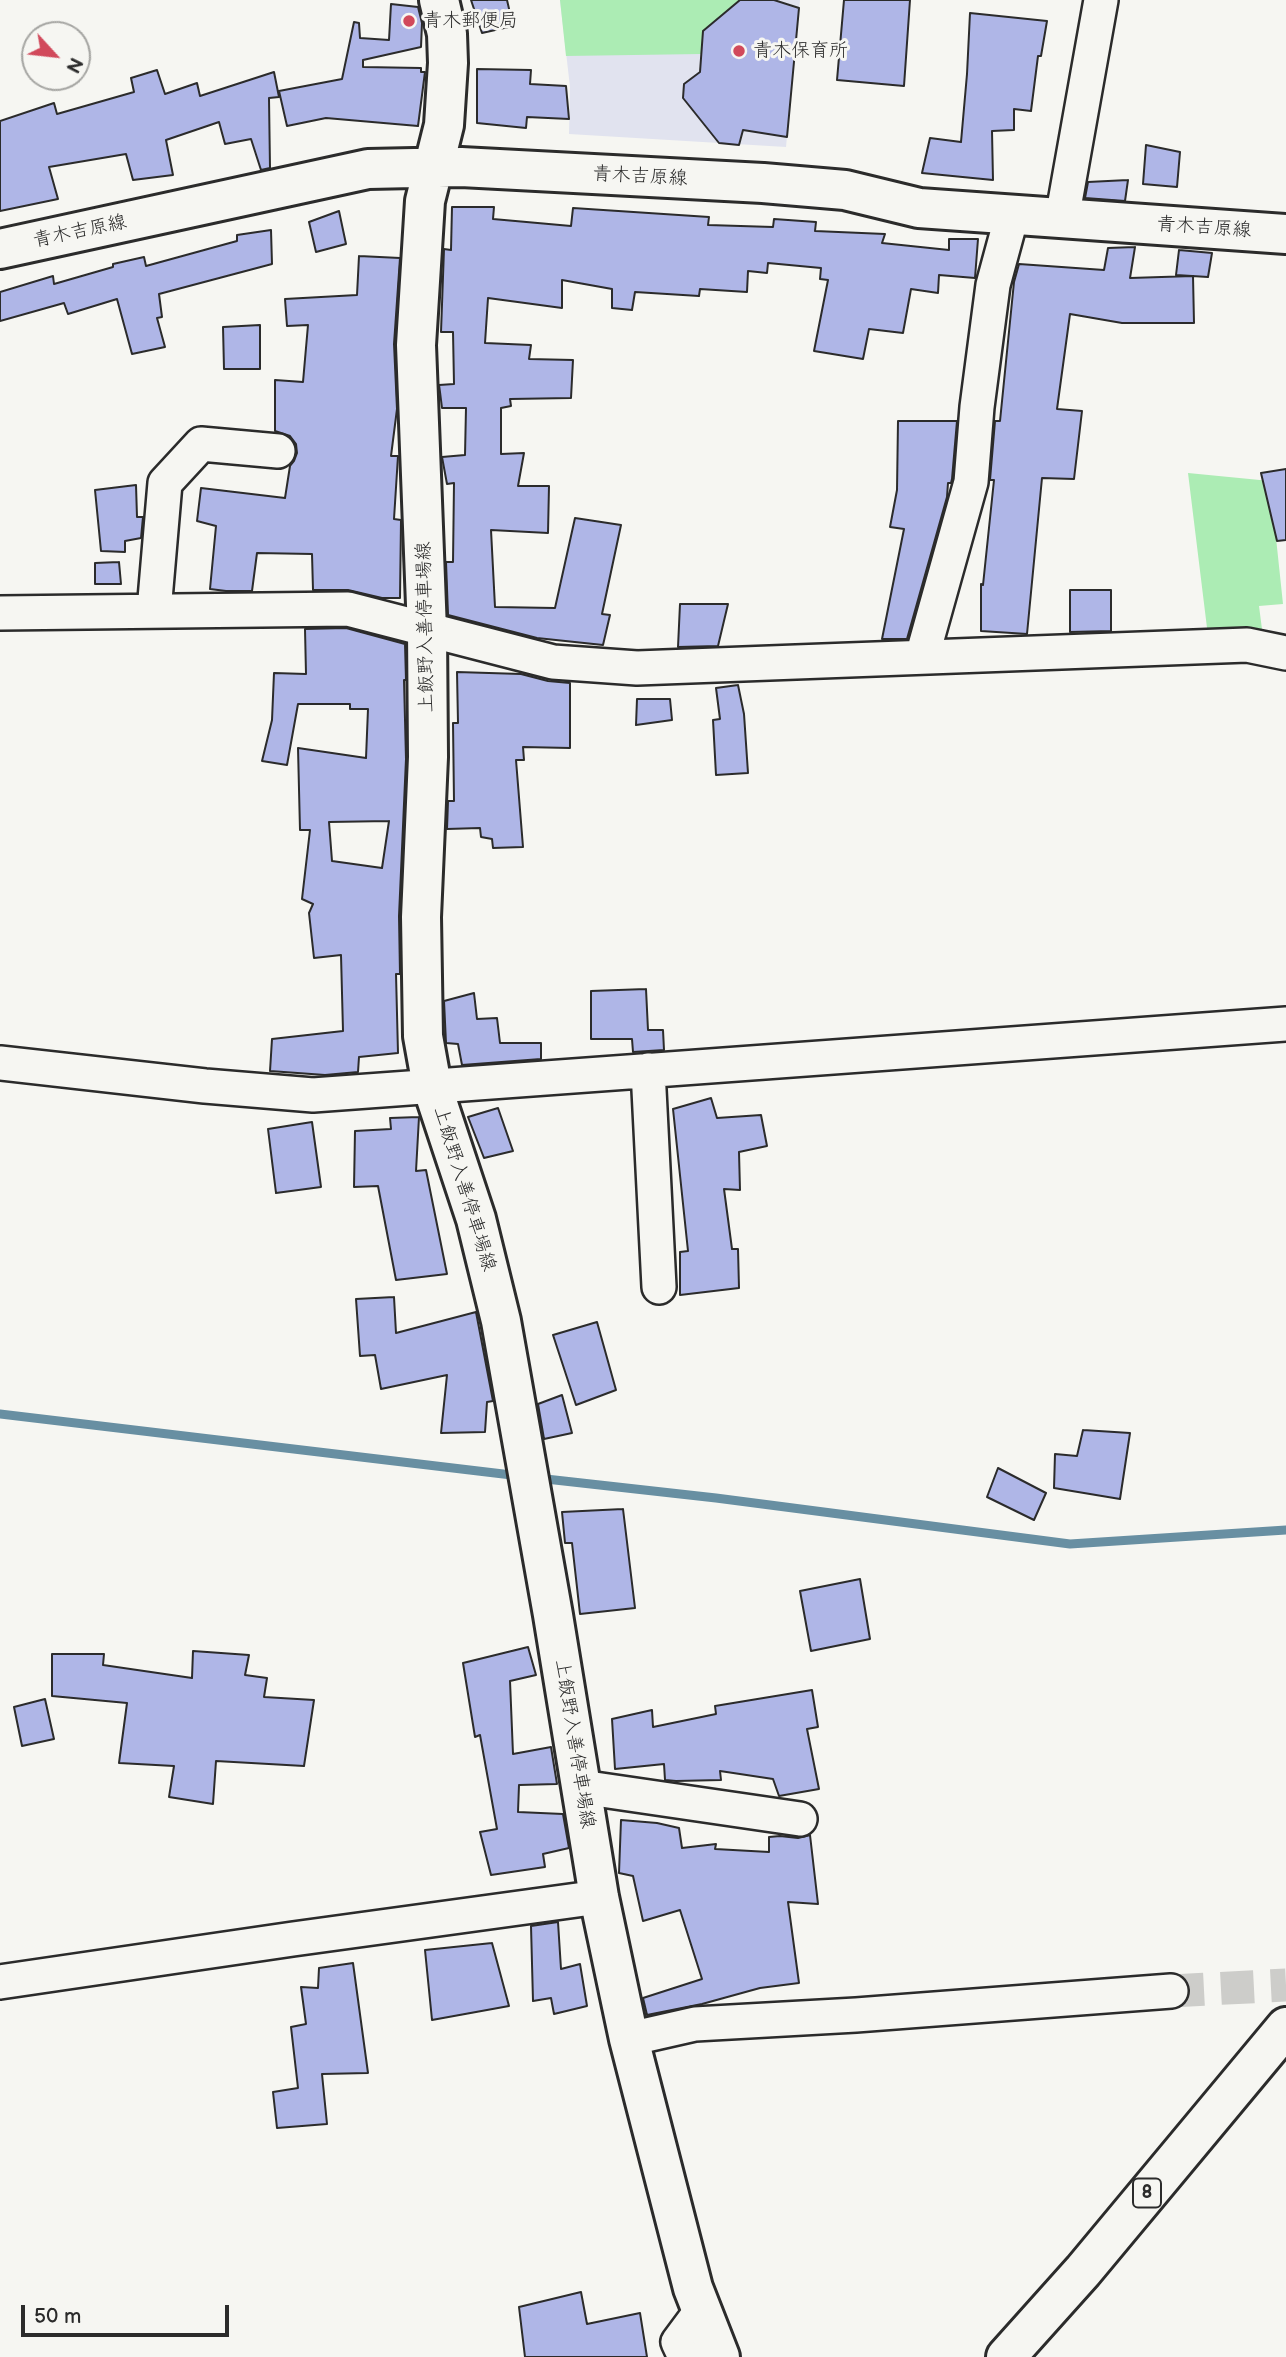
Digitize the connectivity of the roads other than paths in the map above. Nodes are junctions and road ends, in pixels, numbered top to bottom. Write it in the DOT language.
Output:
graph roads {
  1 [pos="439,0"];
  2 [pos="1101,0"];
  3 [pos="432,168"];
  4 [pos="1012,215"];
  5 [pos="1062,219"];
  6 [pos="1286,234"];
  7 [pos="0,249"];
  8 [pos="278,450"];
  9 [pos="154,611"];
  10 [pos="0,613"];
  11 [pos="428,631"];
  12 [pos="1286,653"];
  13 [pos="922,657"];
  14 [pos="1286,1024"];
  15 [pos="0,1063"];
  16 [pos="648,1070"];
  17 [pos="432,1086"];
  18 [pos="659,1287"];
  19 [pos="582,1787"];
  20 [pos="800,1819"];
  21 [pos="599,1897"];
  22 [pos="0,1982"];
  23 [pos="1171,1991"];
  24 [pos="1286,2027"];
  25 [pos="629,2039"];
  26 [pos="701,2311"];
  27 [pos="685,2357"];
  28 [pos="720,2357"];
  29 [pos="1006,2357"];
  1 -- 3 [label="main road, 上飯野入善停車場線"];
  2 -- 5 [label="street"];
  3 -- 4 [label="main road, 青木吉原線"];
  3 -- 7 [label="main road, 青木吉原線"];
  3 -- 11 [label="main road, 上飯野入善停車場線"];
  4 -- 5 [label="main road, 青木吉原線"];
  4 -- 13 [label="street"];
  5 -- 6 [label="main road, 青木吉原線"];
  8 -- 9 [label="street"];
  9 -- 10 [label="street"];
  9 -- 11 [label="street"];
  11 -- 13 [label="street"];
  11 -- 17 [label="main road, 上飯野入善停車場線"];
  12 -- 13 [label="street"];
  14 -- 16 [label="street"];
  15 -- 17 [label="street"];
  16 -- 17 [label="street"];
  16 -- 18 [label="street"];
  17 -- 19 [label="main road, 上飯野入善停車場線"];
  19 -- 20 [label="street"];
  19 -- 21 [label="main road, 上飯野入善停車場線"];
  21 -- 22 [label="street"];
  21 -- 25 [label="main road, 上飯野入善停車場線"];
  23 -- 25 [label="street"];
  24 -- 29 [label="main road, 8"];
  25 -- 26 [label="main road, 上飯野入善停車場線"];
  26 -- 27 [label="street"];
  26 -- 28 [label="main road, 上飯野入善停車場線"];
}
